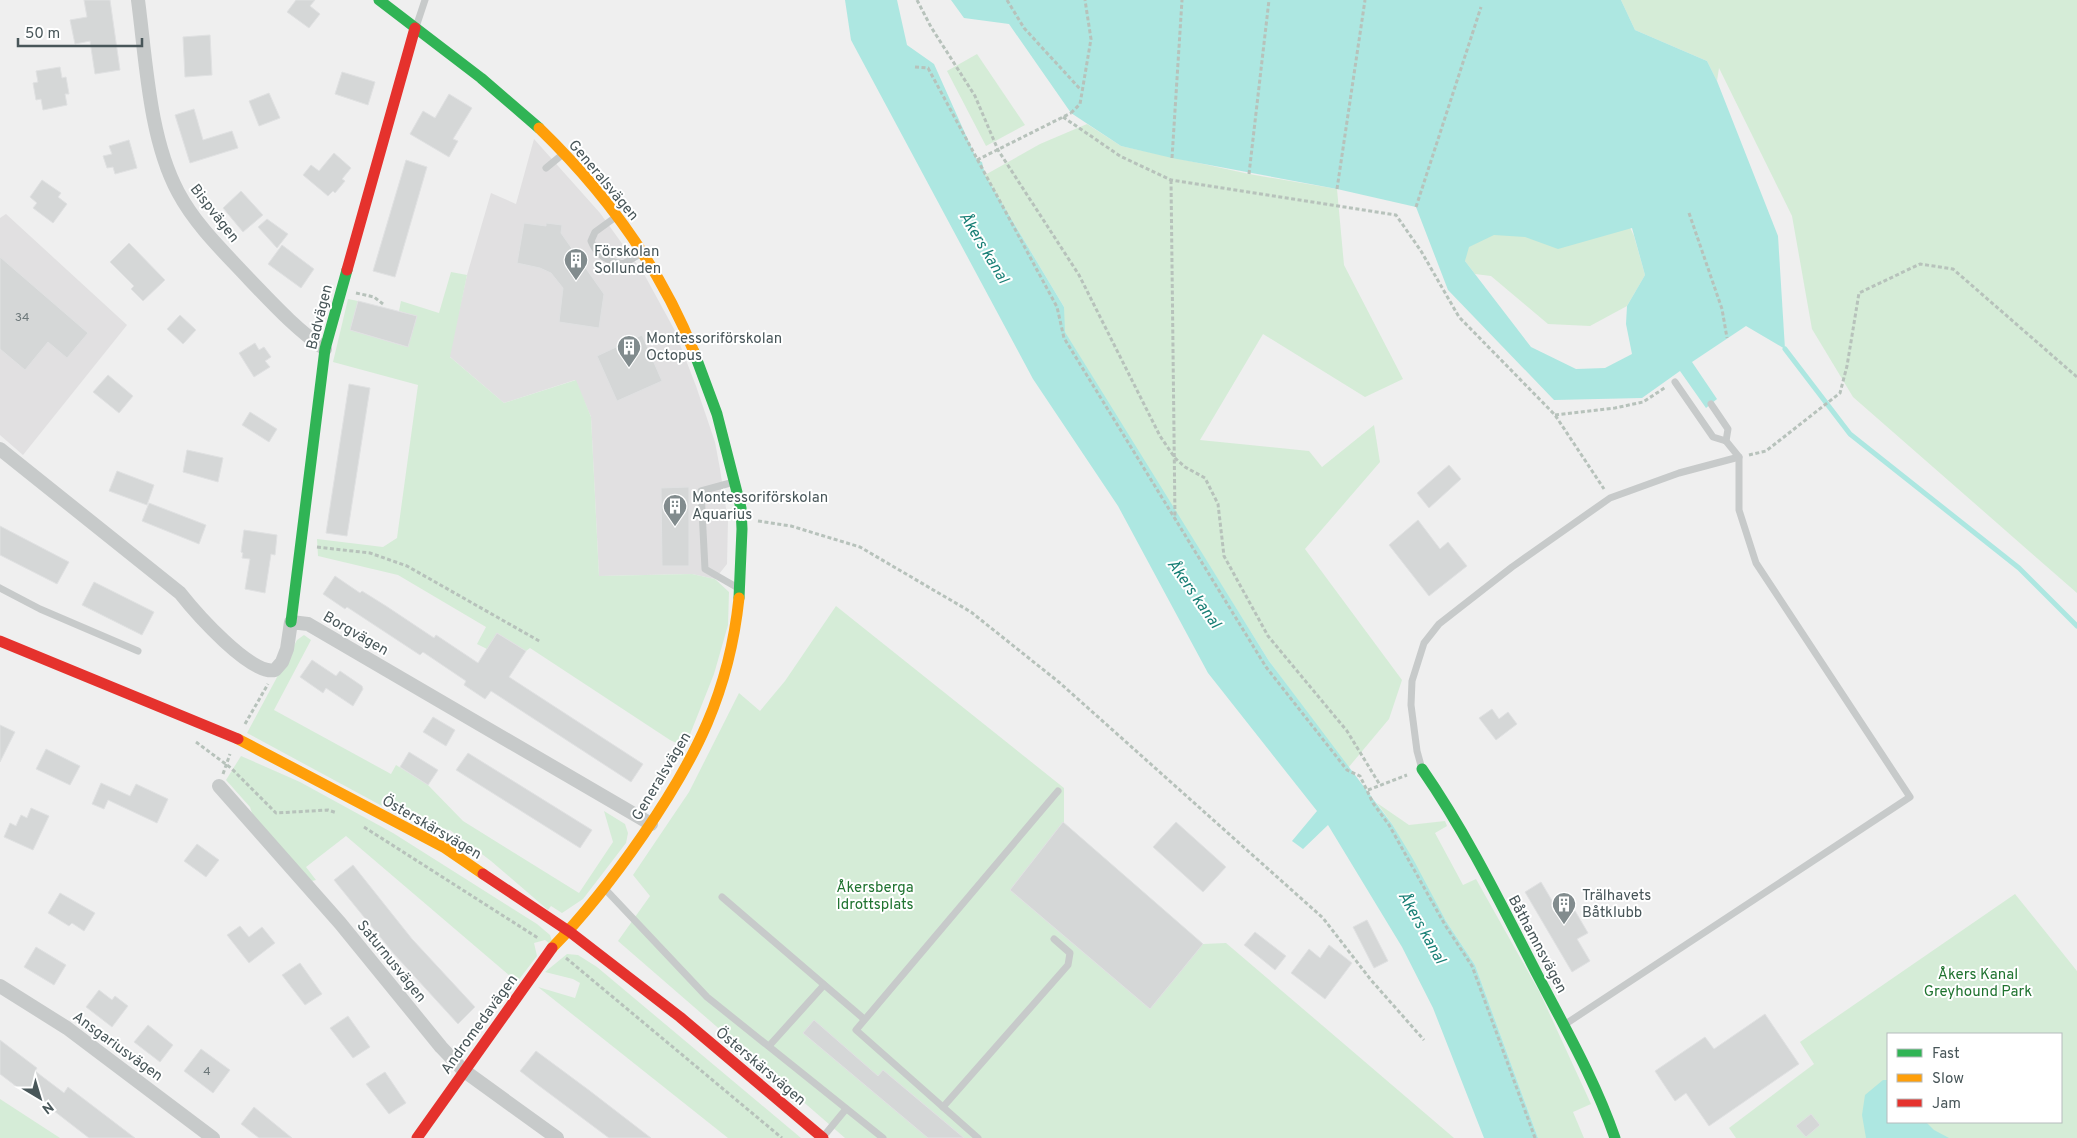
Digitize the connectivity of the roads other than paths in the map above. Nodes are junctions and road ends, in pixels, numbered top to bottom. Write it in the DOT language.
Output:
graph roads {
  1 [pos="138,0"];
  2 [pos="379,0"];
  3 [pos="425,0"];
  4 [pos="415,28"];
  5 [pos="563,153"];
  6 [pos="546,168"];
  7 [pos="617,216"];
  8 [pos="643,253"];
  9 [pos="325,349"];
  10 [pos="1675,382"];
  11 [pos="1712,404"];
  12 [pos="1726,441"];
  13 [pos="1,453"];
  14 [pos="1739,457"];
  15 [pos="734,482"];
  16 [pos="0,588"];
  17 [pos="740,590"];
  18 [pos="291,622"];
  19 [pos="0,641"];
  20 [pos="138,652"];
  21 [pos="1422,769"];
  22 [pos="219,786"];
  23 [pos="1058,791"];
  24 [pos="651,824"];
  25 [pos="606,890"];
  26 [pos="722,897"];
  27 [pos="570,932"];
  28 [pos="1054,939"];
  29 [pos="824,985"];
  30 [pos="0,986"];
  31 [pos="864,1019"];
  32 [pos="1564,1025"];
  33 [pos="769,1046"];
  34 [pos="463,1070"];
  35 [pos="943,1107"];
  36 [pos="846,1109"];
  37 [pos="213,1138"];
  38 [pos="417,1138"];
  39 [pos="557,1138"];
  40 [pos="823,1138"];
  41 [pos="883,1138"];
  42 [pos="978,1138"];
  43 [pos="1616,1138"];
  1 -- 9 [label="street, Bispvägen"];
  2 -- 4 [label="street, Generalsvägen"];
  3 -- 4 [label="lane"];
  4 -- 5 [label="street, Generalsvägen"];
  4 -- 9 [label="street, Badvägen"];
  5 -- 6 [label="lane"];
  5 -- 7 [label="street, Generalsvägen"];
  7 -- 8 [label="street, Generalsvägen"];
  7 -- 8 [label="lane"];
  8 -- 15 [label="street, Generalsvägen"];
  9 -- 18 [label="street, Badvägen"];
  10 -- 12 [label="lane"];
  11 -- 12 [label="lane"];
  12 -- 14 [label="lane"];
  13 -- 18 [label="street"];
  14 -- 21 [label="lane"];
  14 -- 32 [label="lane"];
  15 -- 17 [label="street, Generalsvägen"];
  15 -- 17 [label="lane"];
  16 -- 20 [label="lane"];
  17 -- 24 [label="street, Generalsvägen"];
  18 -- 24 [label="street, Borgvägen"];
  19 -- 27 [label="street, Österskärsvägen"];
  21 -- 32 [label="street, Båthamnsvägen"];
  22 -- 34 [label="street, Saturnusvägen"];
  23 -- 31 [label="lane"];
  24 -- 25 [label="street, Generalsvägen"];
  25 -- 27 [label="street, Generalsvägen"];
  25 -- 33 [label="lane"];
  26 -- 29 [label="lane"];
  27 -- 34 [label="street, Andromedavägen"];
  27 -- 40 [label="street, Österskärsvägen"];
  28 -- 35 [label="lane"];
  29 -- 31 [label="lane"];
  29 -- 33 [label="lane"];
  30 -- 37 [label="street, Ansgariusvägen"];
  31 -- 35 [label="lane"];
  32 -- 43 [label="street, Båthamnsvägen"];
  33 -- 36 [label="lane"];
  34 -- 38 [label="street, Andromedavägen"];
  34 -- 39 [label="street, Saturnusvägen"];
  35 -- 42 [label="lane"];
  36 -- 40 [label="lane"];
  36 -- 41 [label="lane"];
}
